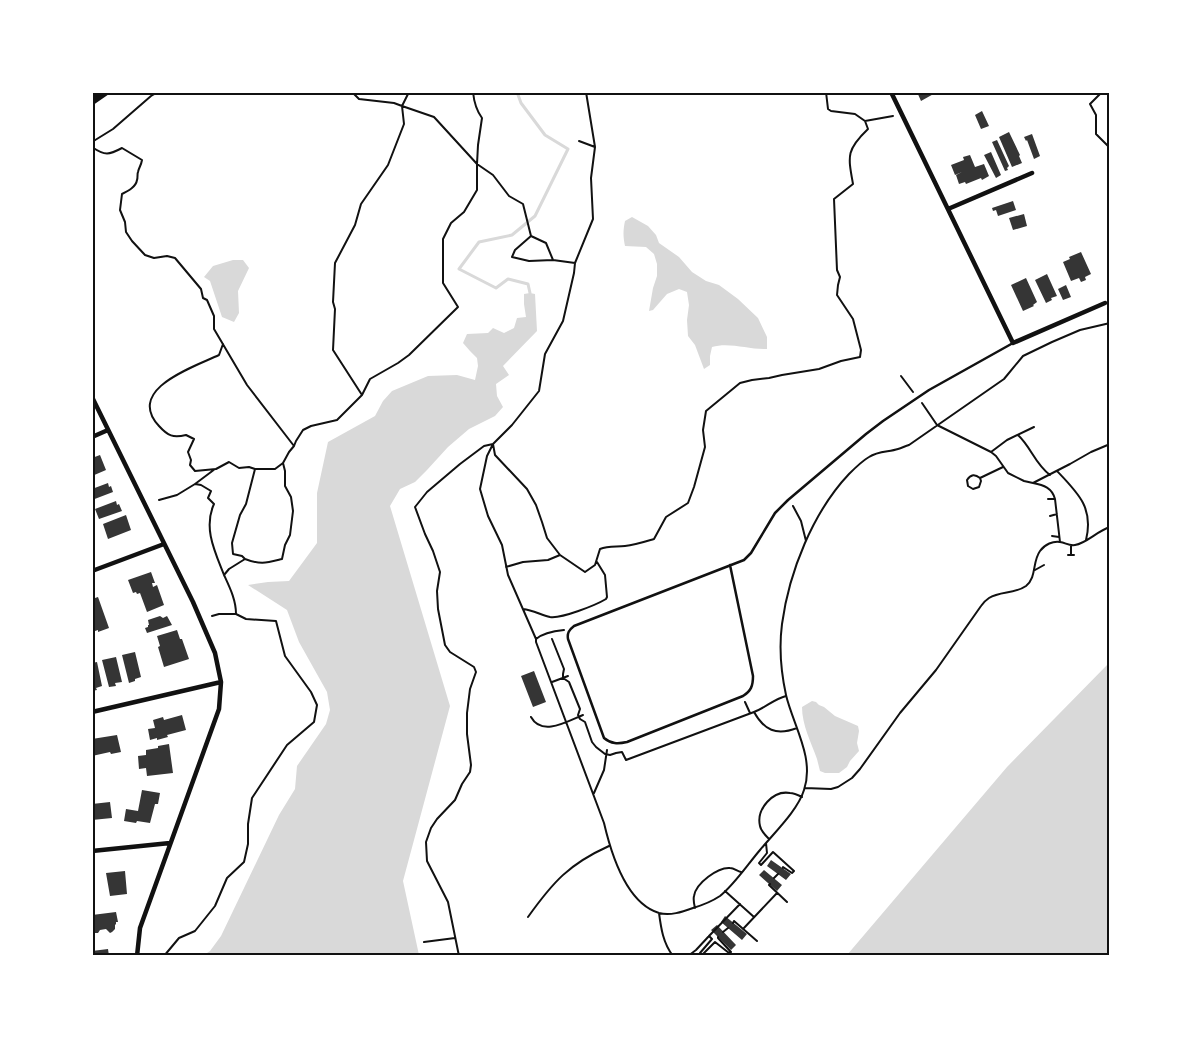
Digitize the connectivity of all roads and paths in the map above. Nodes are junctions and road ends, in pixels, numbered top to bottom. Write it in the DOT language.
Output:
graph roads {
  1 [pos="105,92"];
  2 [pos="158,92"];
  3 [pos="352,92"];
  4 [pos="409,92"];
  5 [pos="473,92"];
  6 [pos="586,92"];
  7 [pos="826,92"];
  8 [pos="891,92"];
  9 [pos="1102,92"];
  10 [pos="92,101"];
  11 [pos="402,106"];
  12 [pos="893,116"];
  13 [pos="865,121"];
  14 [pos="579,141"];
  15 [pos="92,142"];
  16 [pos="92,147"];
  17 [pos="595,147"];
  18 [pos="1110,148"];
  19 [pos="477,164"];
  20 [pos="1032,174"];
  21 [pos="948,208"];
  22 [pos="531,236"];
  23 [pos="553,260"];
  24 [pos="575,263"];
  25 [pos="1105,303"];
  26 [pos="1110,323"];
  27 [pos="1013,343"];
  28 [pos="223,344"];
  29 [pos="1028,346"];
  30 [pos="1031,352"];
  31 [pos="901,376"];
  32 [pos="913,392"];
  33 [pos="362,394"];
  34 [pos="92,397"];
  35 [pos="918,397"];
  36 [pos="937,425"];
  37 [pos="1034,427"];
  38 [pos="108,430"];
  39 [pos="1018,435"];
  40 [pos="92,436"];
  41 [pos="492,444"];
  42 [pos="1110,444"];
  43 [pos="294,446"];
  44 [pos="991,452"];
  45 [pos="283,464"];
  46 [pos="1004,467"];
  47 [pos="216,468"];
  48 [pos="255,469"];
  49 [pos="1057,471"];
  50 [pos="1050,475"];
  51 [pos="980,478"];
  52 [pos="1033,483"];
  53 [pos="195,484"];
  54 [pos="1048,499"];
  55 [pos="1055,499"];
  56 [pos="159,500"];
  57 [pos="794,508"];
  58 [pos="1057,514"];
  59 [pos="1051,515"];
  60 [pos="1110,527"];
  61 [pos="1052,536"];
  62 [pos="1059,537"];
  63 [pos="1086,540"];
  64 [pos="806,541"];
  65 [pos="1060,542"];
  66 [pos="164,544"];
  67 [pos="1071,546"];
  68 [pos="560,555"];
  69 [pos="1071,555"];
  70 [pos="245,559"];
  71 [pos="597,562"];
  72 [pos="730,565"];
  73 [pos="1044,565"];
  74 [pos="506,568"];
  75 [pos="1035,570"];
  76 [pos="92,571"];
  77 [pos="224,575"];
  78 [pos="523,609"];
  79 [pos="236,614"];
  80 [pos="212,616"];
  81 [pos="570,629"];
  82 [pos="536,639"];
  83 [pos="552,639"];
  84 [pos="568,676"];
  85 [pos="563,678"];
  86 [pos="221,682"];
  87 [pos="551,682"];
  88 [pos="786,696"];
  89 [pos="745,702"];
  90 [pos="92,712"];
  91 [pos="754,712"];
  92 [pos="750,714"];
  93 [pos="584,715"];
  94 [pos="579,716"];
  95 [pos="531,717"];
  96 [pos="566,722"];
  97 [pos="797,728"];
  98 [pos="607,750"];
  99 [pos="606,754"];
  100 [pos="805,788"];
  101 [pos="593,794"];
  102 [pos="802,797"];
  103 [pos="769,839"];
  104 [pos="170,843"];
  105 [pos="766,843"];
  106 [pos="609,846"];
  107 [pos="92,851"];
  108 [pos="783,868"];
  109 [pos="741,872"];
  110 [pos="778,874"];
  111 [pos="774,878"];
  112 [pos="770,884"];
  113 [pos="725,891"];
  114 [pos="777,893"];
  115 [pos="787,902"];
  116 [pos="740,904"];
  117 [pos="695,908"];
  118 [pos="659,912"];
  119 [pos="528,917"];
  120 [pos="754,917"];
  121 [pos="733,923"];
  122 [pos="728,928"];
  123 [pos="743,929"];
  124 [pos="724,932"];
  125 [pos="709,936"];
  126 [pos="718,937"];
  127 [pos="455,938"];
  128 [pos="757,941"];
  129 [pos="424,942"];
  130 [pos="137,956"];
  131 [pos="164,956"];
  132 [pos="459,956"];
  133 [pos="673,956"];
  134 [pos="688,956"];
  1 -- 10 [label="main road"];
  2 -- 15 [label="path"];
  3 -- 11 [label="path"];
  4 -- 11 [label="path"];
  5 -- 19 [label="path"];
  6 -- 17 [label="path"];
  7 -- 13 [label="path"];
  8 -- 21 [label="street"];
  9 -- 18 [label="path"];
  11 -- 19 [label="path"];
  11 -- 33 [label="path"];
  12 -- 13 [label="path"];
  13 -- 71 [label="path"];
  14 -- 17 [label="path"];
  16 -- 28 [label="path"];
  17 -- 24 [label="path"];
  19 -- 22 [label="path"];
  19 -- 33 [label="path"];
  20 -- 21 [label="street"];
  21 -- 27 [label="street"];
  22 -- 23 [label="path"];
  22 -- 23 [label="path"];
  23 -- 24 [label="path"];
  24 -- 41 [label="path"];
  25 -- 27 [label="street"];
  26 -- 30 [label="path"];
  27 -- 35 [label="lane"];
  28 -- 43 [label="path"];
  28 -- 47 [label="path"];
  29 -- 30 [label="path"];
  30 -- 36 [label="path"];
  31 -- 32 [label="path"];
  33 -- 43 [label="path"];
  34 -- 38 [label="street"];
  35 -- 36 [label="path"];
  35 -- 72 [label="lane"];
  36 -- 44 [label="path"];
  36 -- 64 [label="path"];
  37 -- 39 [label="path"];
  38 -- 40 [label="street"];
  38 -- 66 [label="street"];
  39 -- 44 [label="path"];
  39 -- 50 [label="path"];
  41 -- 68 [label="path"];
  41 -- 74 [label="path"];
  41 -- 127 [label="path"];
  42 -- 49 [label="path"];
  43 -- 45 [label="path"];
  44 -- 46 [label="path"];
  45 -- 48 [label="path"];
  45 -- 70 [label="path"];
  46 -- 51 [label="path"];
  46 -- 52 [label="path"];
  47 -- 48 [label="path"];
  47 -- 53 [label="path"];
  48 -- 70 [label="path"];
  49 -- 50 [label="path"];
  49 -- 63 [label="path"];
  50 -- 52 [label="path"];
  51 -- 51 [label="path"];
  52 -- 55 [label="path"];
  53 -- 56 [label="path"];
  53 -- 77 [label="path"];
  54 -- 55 [label="path"];
  55 -- 58 [label="path"];
  57 -- 64 [label="path"];
  58 -- 59 [label="path"];
  58 -- 62 [label="path"];
  60 -- 63 [label="path"];
  61 -- 62 [label="path"];
  62 -- 65 [label="path"];
  63 -- 67 [label="path"];
  64 -- 88 [label="path"];
  65 -- 67 [label="path"];
  65 -- 75 [label="path"];
  66 -- 76 [label="street"];
  66 -- 86 [label="street"];
  67 -- 69 [label="path"];
  68 -- 71 [label="path"];
  68 -- 74 [label="path"];
  70 -- 77 [label="path"];
  71 -- 78 [label="path"];
  72 -- 81 [label="lane"];
  72 -- 81 [label="lane"];
  73 -- 75 [label="path"];
  74 -- 78 [label="path"];
  75 -- 100 [label="path"];
  77 -- 79 [label="path"];
  78 -- 82 [label="path"];
  79 -- 80 [label="path"];
  79 -- 131 [label="path"];
  81 -- 82 [label="path"];
  82 -- 87 [label="path"];
  83 -- 85 [label="path"];
  84 -- 85 [label="path"];
  85 -- 87 [label="path"];
  85 -- 94 [label="path"];
  86 -- 90 [label="street"];
  86 -- 104 [label="street"];
  87 -- 96 [label="path"];
  88 -- 91 [label="path"];
  88 -- 97 [label="path"];
  89 -- 92 [label="path"];
  91 -- 92 [label="path"];
  91 -- 97 [label="path"];
  92 -- 99 [label="path"];
  93 -- 94 [label="path"];
  94 -- 96 [label="path"];
  94 -- 99 [label="path"];
  95 -- 96 [label="path"];
  96 -- 101 [label="path"];
  97 -- 100 [label="path"];
  98 -- 99 [label="path"];
  99 -- 101 [label="path"];
  100 -- 102 [label="path"];
  101 -- 106 [label="path"];
  102 -- 103 [label="path"];
  102 -- 103 [label="path"];
  103 -- 105 [label="path"];
  104 -- 107 [label="street"];
  104 -- 130 [label="street"];
  105 -- 108 [label="path"];
  105 -- 109 [label="path"];
  106 -- 118 [label="path"];
  106 -- 119 [label="path"];
  109 -- 113 [label="path"];
  109 -- 117 [label="path"];
  110 -- 111 [label="path"];
  112 -- 114 [label="path"];
  113 -- 116 [label="path"];
  113 -- 117 [label="path"];
  114 -- 115 [label="path"];
  114 -- 120 [label="path"];
  116 -- 120 [label="path"];
  116 -- 125 [label="path"];
  117 -- 118 [label="path"];
  118 -- 133 [label="path"];
  120 -- 123 [label="path"];
  121 -- 123 [label="path"];
  122 -- 124 [label="path"];
  123 -- 128 [label="path"];
  125 -- 126 [label="path"];
  125 -- 134 [label="path"];
  127 -- 129 [label="path"];
  127 -- 132 [label="path"];
}
